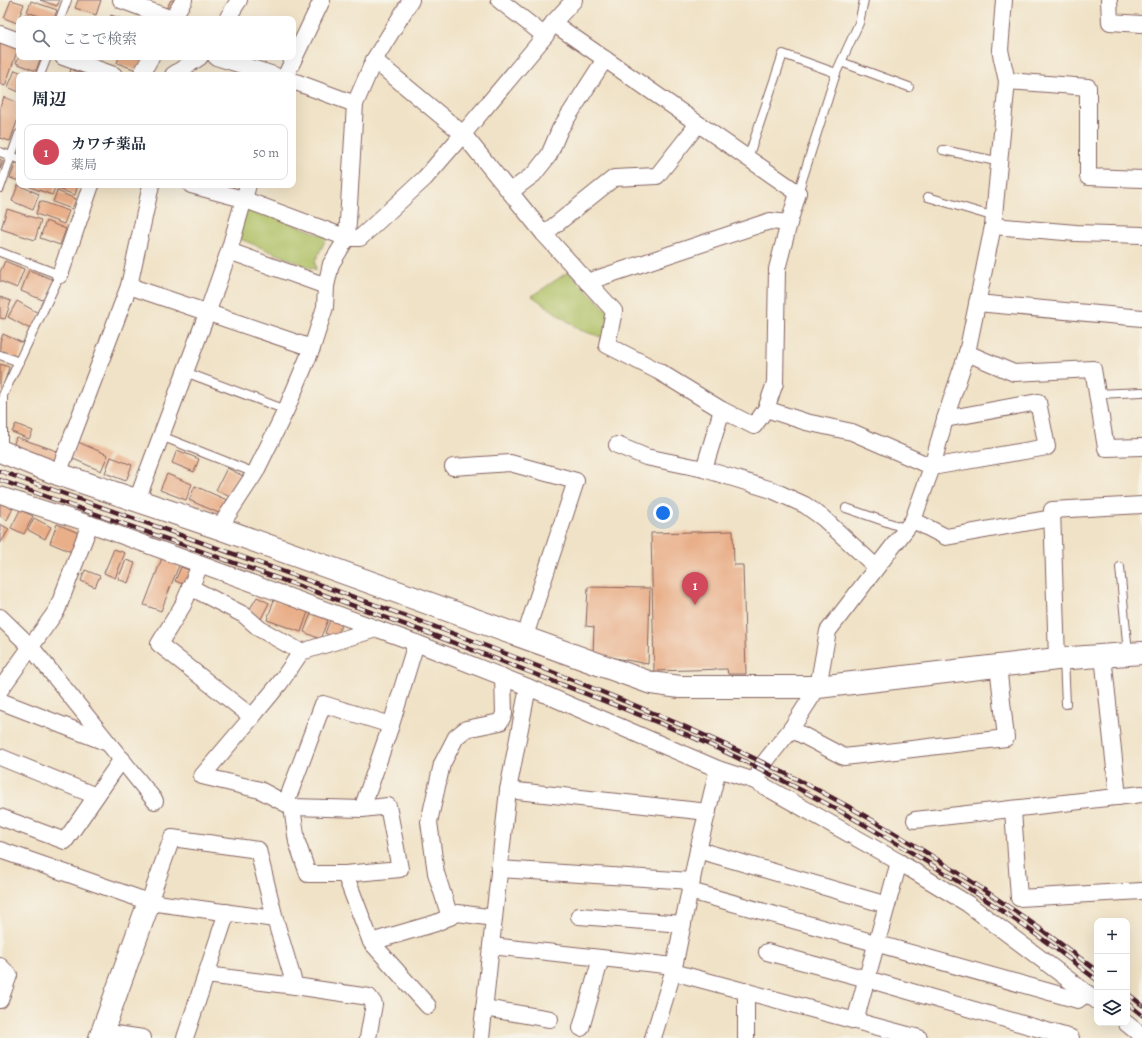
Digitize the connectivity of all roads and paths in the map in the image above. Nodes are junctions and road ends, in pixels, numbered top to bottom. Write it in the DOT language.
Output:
graph roads {
  1 [pos="67,0"];
  2 [pos="121,0"];
  3 [pos="184,0"];
  4 [pos="239,0"];
  5 [pos="322,0"];
  6 [pos="411,0"];
  7 [pos="499,0"];
  8 [pos="574,0"];
  9 [pos="864,0"];
  10 [pos="1004,0"];
  11 [pos="1109,0"];
  12 [pos="61,16"];
  13 [pos="164,16"];
  14 [pos="174,16"];
  15 [pos="229,16"];
  16 [pos="1142,24"];
  17 [pos="549,30"];
  18 [pos="0,34"];
  19 [pos="16,40"];
  20 [pos="296,54"];
  21 [pos="46,60"];
  22 [pos="72,60"];
  23 [pos="149,60"];
  24 [pos="196,60"];
  25 [pos="226,60"];
  26 [pos="293,60"];
  27 [pos="374,60"];
  28 [pos="605,60"];
  29 [pos="841,62"];
  30 [pos="41,72"];
  31 [pos="106,72"];
  32 [pos="143,72"];
  33 [pos="178,72"];
  34 [pos="264,72"];
  35 [pos="287,72"];
  36 [pos="836,72"];
  37 [pos="1007,81"];
  38 [pos="296,82"];
  39 [pos="909,87"];
  40 [pos="355,104"];
  41 [pos="698,124"];
  42 [pos="463,134"];
  43 [pos="943,150"];
  44 [pos="0,152"];
  45 [pos="15,157"];
  46 [pos="748,158"];
  47 [pos="1001,162"];
  48 [pos="1142,179"];
  49 [pos="0,188"];
  50 [pos="90,188"];
  51 [pos="150,188"];
  52 [pos="215,188"];
  53 [pos="246,192"];
  54 [pos="510,192"];
  55 [pos="798,193"];
  56 [pos="928,197"];
  57 [pos="994,222"];
  58 [pos="789,223"];
  59 [pos="544,234"];
  60 [pos="1142,235"];
  61 [pos="347,238"];
  62 [pos="229,251"];
  63 [pos="0,252"];
  64 [pos="60,275"];
  65 [pos="587,282"];
  66 [pos="129,286"];
  67 [pos="326,286"];
  68 [pos="977,303"];
  69 [pos="208,312"];
  70 [pos="1142,318"];
  71 [pos="312,348"];
  72 [pos="967,353"];
  73 [pos="0,355"];
  74 [pos="19,362"];
  75 [pos="185,372"];
  76 [pos="1142,392"];
  77 [pos="1097,394"];
  78 [pos="766,409"];
  79 [pos="286,410"];
  80 [pos="722,410"];
  81 [pos="945,419"];
  82 [pos="161,436"];
  83 [pos="617,445"];
  84 [pos="1142,447"];
  85 [pos="1,451"];
  86 [pos="453,467"];
  87 [pos="932,467"];
  88 [pos="704,469"];
  89 [pos="255,473"];
  90 [pos="58,474"];
  91 [pos="0,494"];
  92 [pos="137,500"];
  93 [pos="1142,505"];
  94 [pos="846,508"];
  95 [pos="1052,518"];
  96 [pos="90,524"];
  97 [pos="910,524"];
  98 [pos="218,528"];
  99 [pos="200,565"];
  100 [pos="876,567"];
  101 [pos="1120,567"];
  102 [pos="190,587"];
  103 [pos="0,617"];
  104 [pos="376,629"];
  105 [pos="524,639"];
  106 [pos="416,643"];
  107 [pos="31,647"];
  108 [pos="301,652"];
  109 [pos="1135,654"];
  110 [pos="1103,656"];
  111 [pos="1061,658"];
  112 [pos="998,665"];
  113 [pos="503,677"];
  114 [pos="528,687"];
  115 [pos="818,687"];
  116 [pos="0,690"];
  117 [pos="0,701"];
  118 [pos="1066,704"];
  119 [pos="252,717"];
  120 [pos="391,724"];
  121 [pos="791,729"];
  122 [pos="110,744"];
  123 [pos="0,757"];
  124 [pos="122,759"];
  125 [pos="718,769"];
  126 [pos="755,781"];
  127 [pos="508,790"];
  128 [pos="1142,794"];
  129 [pos="96,796"];
  130 [pos="1118,797"];
  131 [pos="155,801"];
  132 [pos="289,805"];
  133 [pos="362,809"];
  134 [pos="1013,810"];
  135 [pos="708,812"];
  136 [pos="0,817"];
  137 [pos="914,820"];
  138 [pos="0,850"];
  139 [pos="698,850"];
  140 [pos="899,862"];
  141 [pos="499,869"];
  142 [pos="344,874"];
  143 [pos="692,886"];
  144 [pos="1142,891"];
  145 [pos="149,902"];
  146 [pos="887,905"];
  147 [pos="227,912"];
  148 [pos="579,916"];
  149 [pos="450,917"];
  150 [pos="494,918"];
  151 [pos="275,919"];
  152 [pos="683,924"];
  153 [pos="371,942"];
  154 [pos="876,942"];
  155 [pos="491,946"];
  156 [pos="767,952"];
  157 [pos="601,958"];
  158 [pos="0,966"];
  159 [pos="674,969"];
  160 [pos="206,975"];
  161 [pos="867,979"];
  162 [pos="296,986"];
  163 [pos="746,991"];
  164 [pos="1092,997"];
  165 [pos="0,1000"];
  166 [pos="428,1006"];
  167 [pos="484,1008"];
  168 [pos="550,1019"];
  169 [pos="855,1021"];
  170 [pos="581,1028"];
  171 [pos="101,1035"];
  172 [pos="143,1038"];
  173 [pos="185,1038"];
  174 [pos="368,1038"];
  175 [pos="481,1038"];
  176 [pos="653,1038"];
  177 [pos="746,1038"];
  178 [pos="919,1038"];
  179 [pos="1071,1038"];
  1 -- 12 [label="lane"];
  2 -- 13 [label="street"];
  3 -- 14 [label="street"];
  4 -- 15 [label="street"];
  5 -- 20 [label="street"];
  6 -- 27 [label="street"];
  7 -- 17 [label="street"];
  8 -- 17 [label="street"];
  9 -- 29 [label="lane"];
  10 -- 37 [label="street"];
  11 -- 16 [label="street"];
  17 -- 28 [label="street"];
  17 -- 42 [label="street"];
  18 -- 19 [label="street"];
  21 -- 30 [label="lane"];
  22 -- 31 [label="street"];
  23 -- 32 [label="street"];
  24 -- 33 [label="street"];
  25 -- 34 [label="street"];
  26 -- 35 [label="street"];
  27 -- 40 [label="street"];
  27 -- 42 [label="street"];
  28 -- 41 [label="street"];
  28 -- 54 [label="street"];
  29 -- 36 [label="lane"];
  29 -- 39 [label="lane"];
  36 -- 46 [label="lane"];
  36 -- 55 [label="lane"];
  37 -- 47 [label="street"];
  37 -- 48 [label="street"];
  38 -- 40 [label="street"];
  40 -- 61 [label="street"];
  41 -- 46 [label="street"];
  41 -- 59 [label="street"];
  42 -- 54 [label="street"];
  42 -- 61 [label="street"];
  43 -- 47 [label="lane"];
  44 -- 45 [label="lane"];
  45 -- 49 [label="lane"];
  46 -- 55 [label="street"];
  47 -- 57 [label="street"];
  50 -- 64 [label="street"];
  51 -- 66 [label="street"];
  52 -- 53 [label="street"];
  53 -- 61 [label="street"];
  53 -- 62 [label="street"];
  54 -- 59 [label="street"];
  55 -- 58 [label="street"];
  56 -- 57 [label="lane"];
  57 -- 60 [label="street"];
  57 -- 68 [label="street"];
  58 -- 65 [label="street"];
  58 -- 78 [label="street"];
  59 -- 65 [label="street"];
  61 -- 67 [label="street"];
  62 -- 67 [label="street"];
  62 -- 69 [label="street"];
  63 -- 64 [label="lane"];
  64 -- 74 [label="lane"];
  65 -- 80 [label="street"];
  66 -- 69 [label="street"];
  66 -- 90 [label="street"];
  67 -- 71 [label="street"];
  68 -- 70 [label="street"];
  68 -- 72 [label="street"];
  69 -- 71 [label="street"];
  69 -- 75 [label="street"];
  71 -- 79 [label="street"];
  72 -- 77 [label="street"];
  72 -- 81 [label="street"];
  73 -- 74 [label="lane"];
  74 -- 85 [label="lane"];
  75 -- 79 [label="lane"];
  75 -- 82 [label="street"];
  76 -- 77 [label="lane"];
  77 -- 84 [label="street"];
  78 -- 80 [label="street"];
  78 -- 87 [label="street"];
  79 -- 89 [label="street"];
  80 -- 88 [label="street"];
  81 -- 87 [label="street"];
  81 -- 87 [label="street"];
  82 -- 89 [label="lane"];
  82 -- 92 [label="street"];
  83 -- 88 [label="street"];
  85 -- 90 [label="street"];
  86 -- 105 [label="street"];
  87 -- 97 [label="street"];
  88 -- 100 [label="street"];
  89 -- 98 [label="street"];
  90 -- 92 [label="street"];
  91 -- 96 [label="street"];
  92 -- 98 [label="street"];
  93 -- 95 [label="street"];
  94 -- 97 [label="lane"];
  95 -- 97 [label="street"];
  95 -- 111 [label="street"];
  96 -- 99 [label="street"];
  96 -- 107 [label="street"];
  97 -- 100 [label="street"];
  98 -- 105 [label="street"];
  99 -- 102 [label="street"];
  99 -- 104 [label="street"];
  100 -- 115 [label="street"];
  101 -- 109 [label="lane"];
  102 -- 108 [label="street"];
  102 -- 119 [label="street"];
  103 -- 107 [label="street"];
  104 -- 106 [label="street"];
  104 -- 108 [label="street"];
  105 -- 115 [label="street"];
  106 -- 113 [label="street"];
  106 -- 120 [label="street"];
  107 -- 116 [label="street"];
  107 -- 122 [label="street"];
  108 -- 119 [label="street"];
  109 -- 110 [label="street"];
  110 -- 111 [label="street"];
  110 -- 130 [label="street"];
  111 -- 112 [label="street"];
  111 -- 118 [label="lane"];
  112 -- 115 [label="street"];
  112 -- 121 [label="street"];
  113 -- 114 [label="street"];
  113 -- 149 [label="street"];
  114 -- 125 [label="street"];
  114 -- 127 [label="street"];
  115 -- 121 [label="street"];
  117 -- 122 [label="street"];
  119 -- 132 [label="street"];
  120 -- 132 [label="street"];
  120 -- 133 [label="street"];
  121 -- 126 [label="street"];
  122 -- 124 [label="street"];
  123 -- 129 [label="street"];
  124 -- 129 [label="street"];
  124 -- 131 [label="street"];
  125 -- 126 [label="street"];
  125 -- 135 [label="street"];
  126 -- 140 [label="street"];
  127 -- 135 [label="street"];
  127 -- 141 [label="street"];
  128 -- 130 [label="street"];
  129 -- 136 [label="street"];
  130 -- 134 [label="street"];
  132 -- 133 [label="street"];
  132 -- 142 [label="street"];
  133 -- 142 [label="street"];
  134 -- 137 [label="street"];
  134 -- 144 [label="street"];
  135 -- 139 [label="street"];
  138 -- 145 [label="street"];
  139 -- 143 [label="street"];
  139 -- 146 [label="street"];
  140 -- 146 [label="street"];
  140 -- 164 [label="street"];
  141 -- 143 [label="street"];
  141 -- 150 [label="street"];
  142 -- 153 [label="street"];
  143 -- 152 [label="street"];
  143 -- 154 [label="street"];
  145 -- 147 [label="street"];
  145 -- 151 [label="street"];
  145 -- 171 [label="street"];
  146 -- 154 [label="street"];
  147 -- 151 [label="street"];
  147 -- 160 [label="street"];
  148 -- 152 [label="street"];
  149 -- 150 [label="street"];
  149 -- 153 [label="street"];
  150 -- 155 [label="street"];
  151 -- 162 [label="street"];
  152 -- 159 [label="street"];
  153 -- 166 [label="street"];
  154 -- 161 [label="street"];
  154 -- 164 [label="street"];
  155 -- 157 [label="street"];
  155 -- 167 [label="street"];
  156 -- 161 [label="street"];
  157 -- 159 [label="street"];
  157 -- 170 [label="street"];
  158 -- 165 [label="street"];
  159 -- 163 [label="street"];
  159 -- 176 [label="street"];
  160 -- 162 [label="street"];
  160 -- 173 [label="street"];
  161 -- 169 [label="street"];
  161 -- 179 [label="street"];
  162 -- 174 [label="street"];
  163 -- 169 [label="street"];
  163 -- 177 [label="street"];
  167 -- 168 [label="street"];
  167 -- 175 [label="street"];
  169 -- 178 [label="street"];
  171 -- 172 [label="street"];
}
